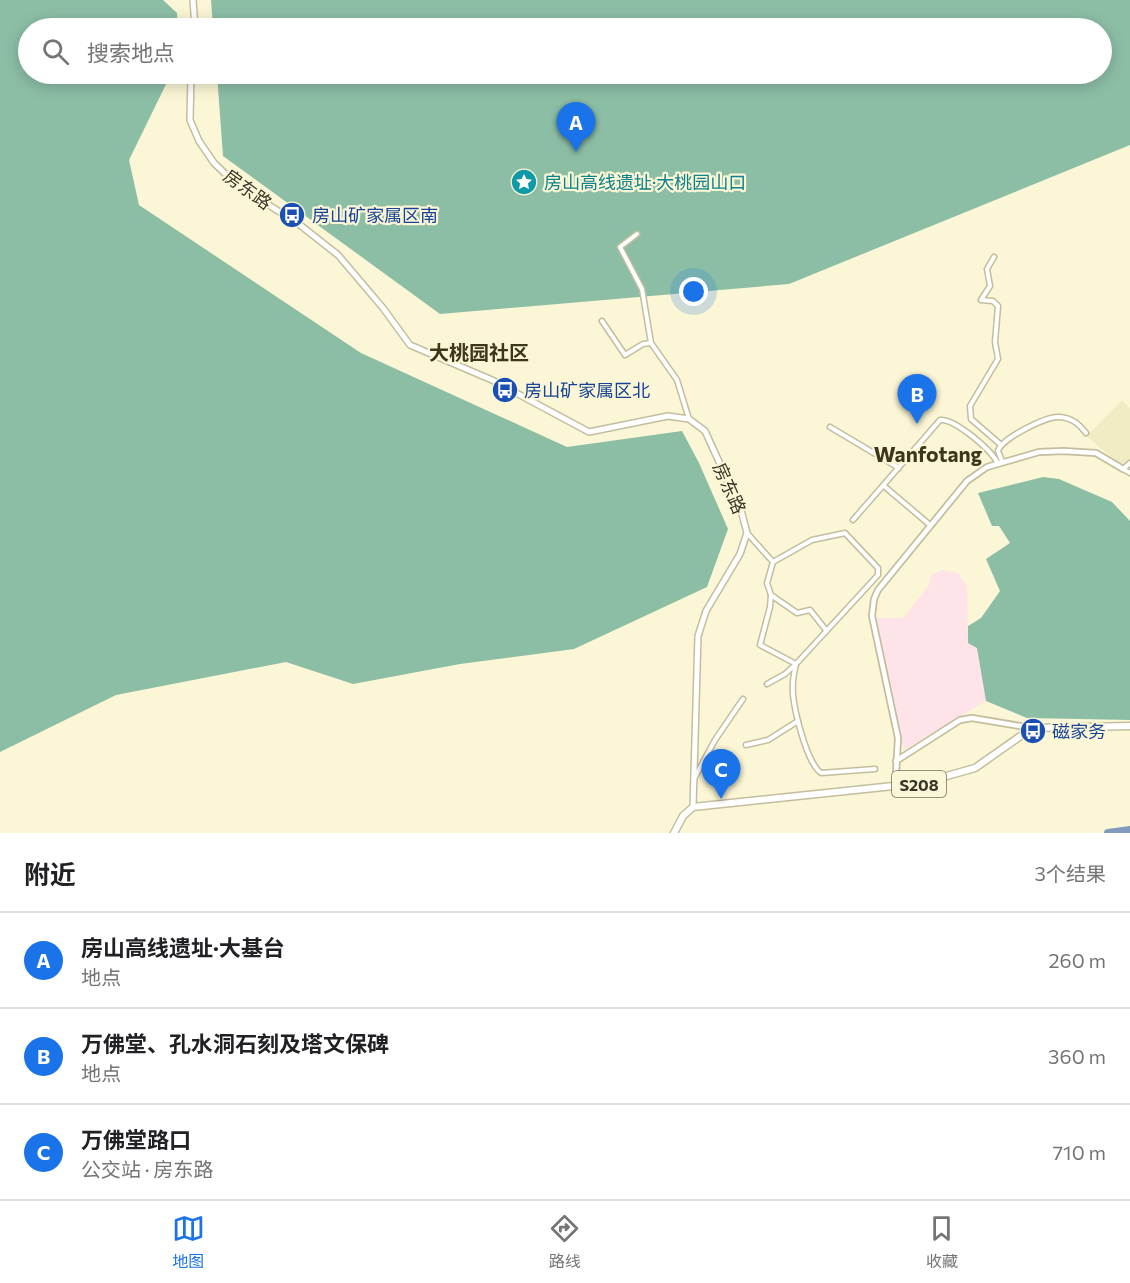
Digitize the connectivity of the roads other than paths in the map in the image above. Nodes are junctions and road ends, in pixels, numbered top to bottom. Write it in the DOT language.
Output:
graph roads {
  1 [pos="193,0"];
  2 [pos="194,18"];
  3 [pos="191,84"];
  4 [pos="637,234"];
  5 [pos="994,257"];
  6 [pos="602,321"];
  7 [pos="651,343"];
  8 [pos="689,419"];
  9 [pos="830,427"];
  10 [pos="1086,433"];
  11 [pos="1000,444"];
  12 [pos="999,461"];
  13 [pos="1130,463"];
  14 [pos="899,468"];
  15 [pos="1123,469"];
  16 [pos="1130,473"];
  17 [pos="884,486"];
  18 [pos="853,520"];
  19 [pos="930,525"];
  20 [pos="747,533"];
  21 [pos="773,562"];
  22 [pos="771,594"];
  23 [pos="826,630"];
  24 [pos="796,664"];
  25 [pos="767,684"];
  26 [pos="743,699"];
  27 [pos="798,721"];
  28 [pos="1130,726"];
  29 [pos="1032,728"];
  30 [pos="746,745"];
  31 [pos="896,761"];
  32 [pos="875,770"];
  33 [pos="896,774"];
  34 [pos="694,780"];
  35 [pos="693,807"];
  36 [pos="674,833"];
  1 -- 2 [label="main road"];
  3 -- 8 [label="main road, 房东路"];
  4 -- 7 [label="street"];
  5 -- 11 [label="street"];
  6 -- 7 [label="street"];
  7 -- 8 [label="street"];
  8 -- 20 [label="main road, 房东路"];
  9 -- 14 [label="street"];
  10 -- 11 [label="street"];
  11 -- 12 [label="street"];
  12 -- 14 [label="street"];
  12 -- 15 [label="street"];
  12 -- 19 [label="street"];
  13 -- 15 [label="street"];
  14 -- 17 [label="street"];
  15 -- 16 [label="street"];
  17 -- 18 [label="street"];
  17 -- 19 [label="street"];
  19 -- 31 [label="street"];
  20 -- 21 [label="street"];
  20 -- 34 [label="main road, 房东路"];
  21 -- 22 [label="street"];
  21 -- 23 [label="street"];
  22 -- 23 [label="street"];
  22 -- 24 [label="street"];
  23 -- 24 [label="street"];
  24 -- 25 [label="street"];
  24 -- 27 [label="street"];
  26 -- 34 [label="street"];
  27 -- 30 [label="street"];
  27 -- 32 [label="street"];
  28 -- 29 [label="main road"];
  29 -- 31 [label="street"];
  29 -- 35 [label="main road, S208"];
  31 -- 33 [label="street"];
  34 -- 35 [label="main road, 房东路"];
  35 -- 36 [label="main road"];
}
